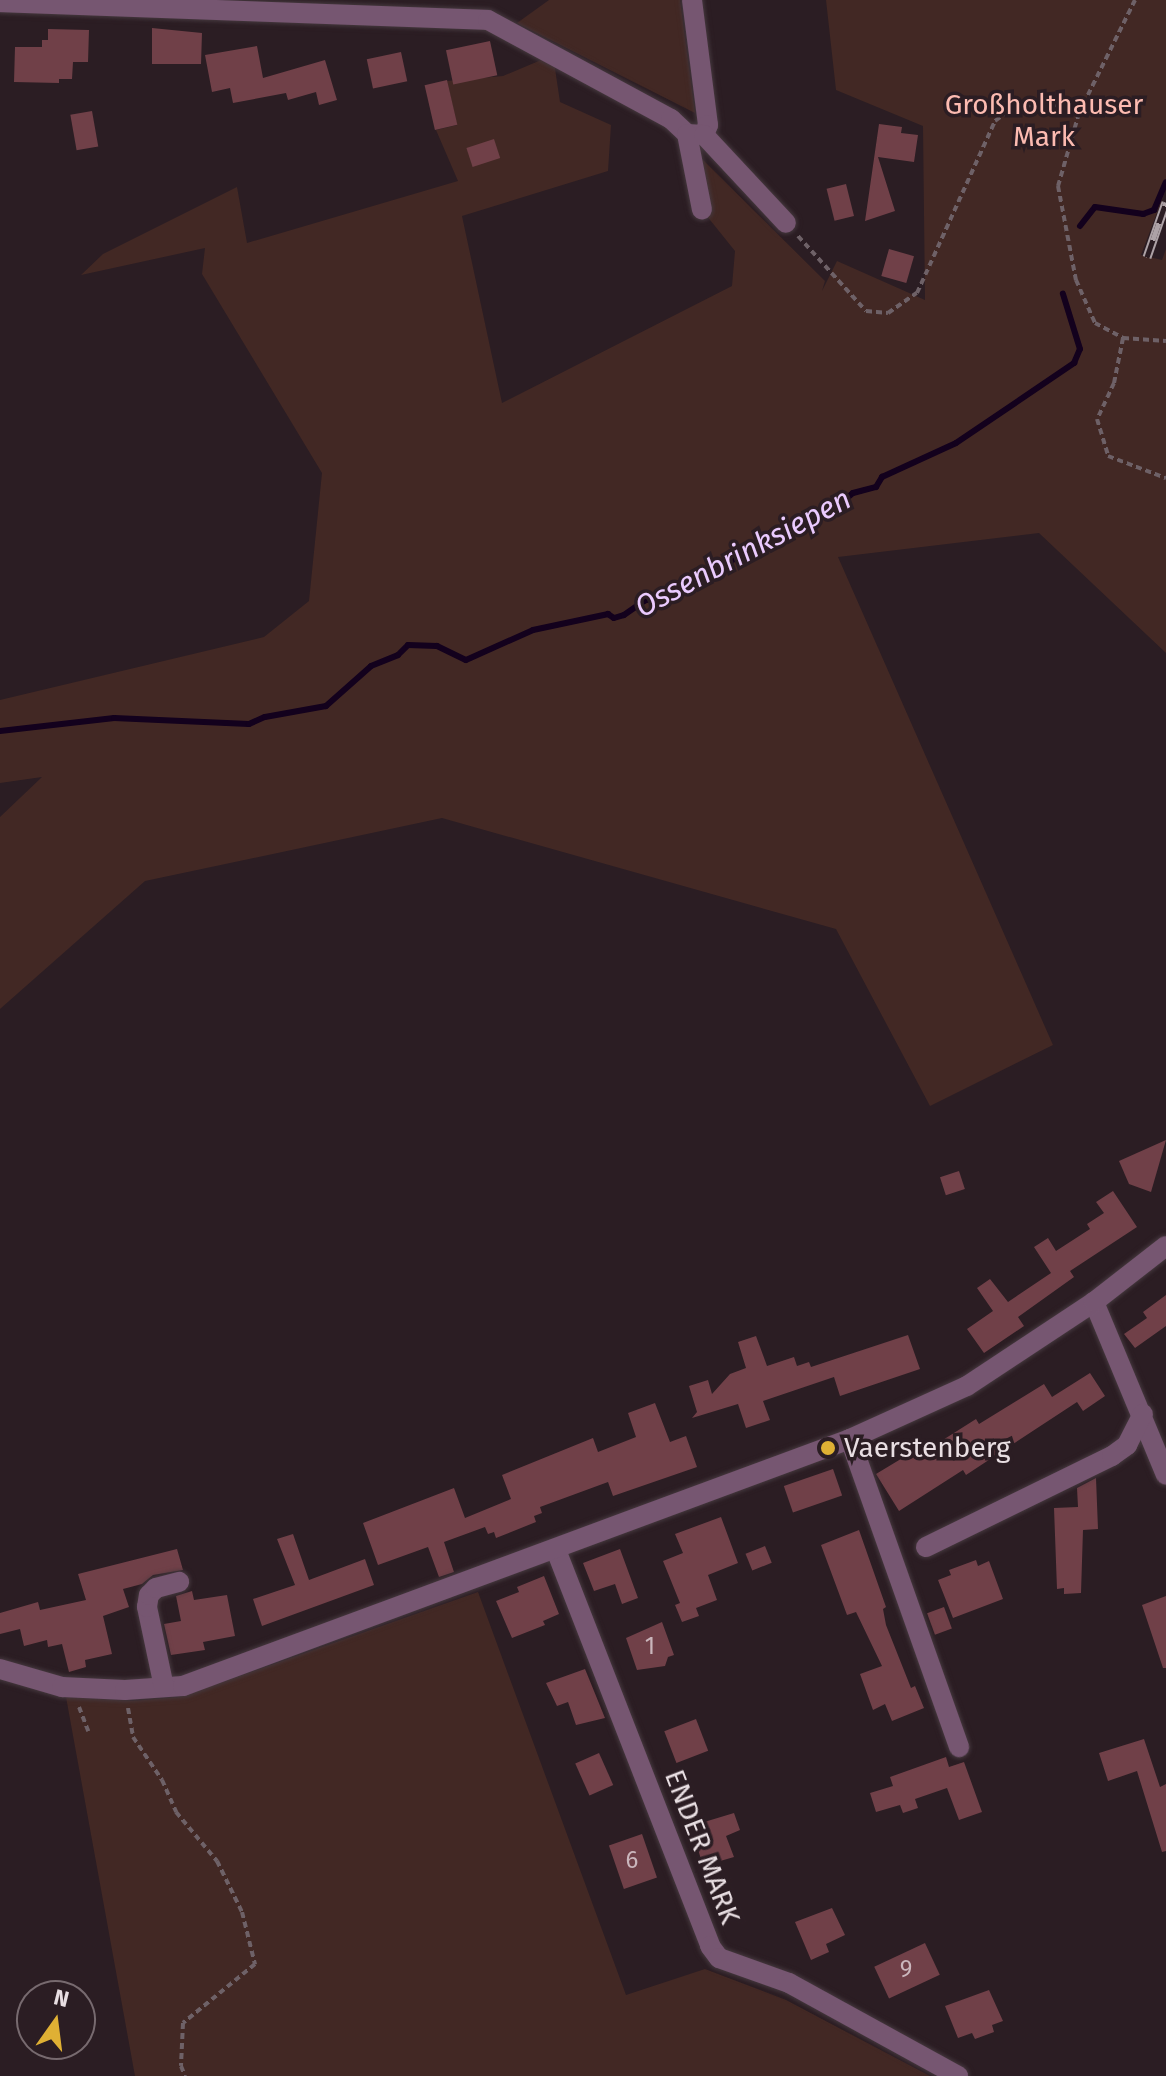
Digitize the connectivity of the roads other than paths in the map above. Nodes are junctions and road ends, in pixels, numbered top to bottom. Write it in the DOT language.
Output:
graph roads {
  1 [pos="692,0"];
  2 [pos="0,2"];
  3 [pos="303,5"];
  4 [pos="696,135"];
  5 [pos="702,210"];
  6 [pos="786,223"];
  7 [pos="1166,1246"];
  8 [pos="1094,1302"];
  9 [pos="1143,1414"];
  10 [pos="850,1439"];
  11 [pos="1166,1475"];
  12 [pos="926,1547"];
  13 [pos="556,1550"];
  14 [pos="179,1582"];
  15 [pos="0,1669"];
  16 [pos="164,1687"];
  17 [pos="959,1747"];
  18 [pos="958,2076"];
  1 -- 4 [label="street"];
  2 -- 3 [label="street"];
  3 -- 4 [label="street"];
  4 -- 5 [label="street"];
  4 -- 6 [label="street"];
  7 -- 8 [label="street"];
  8 -- 9 [label="street"];
  8 -- 10 [label="street"];
  9 -- 11 [label="street"];
  9 -- 12 [label="street"];
  10 -- 13 [label="street"];
  10 -- 17 [label="street"];
  13 -- 16 [label="street"];
  13 -- 18 [label="street, ENDER MARK"];
  14 -- 16 [label="street"];
  15 -- 16 [label="street"];
}
